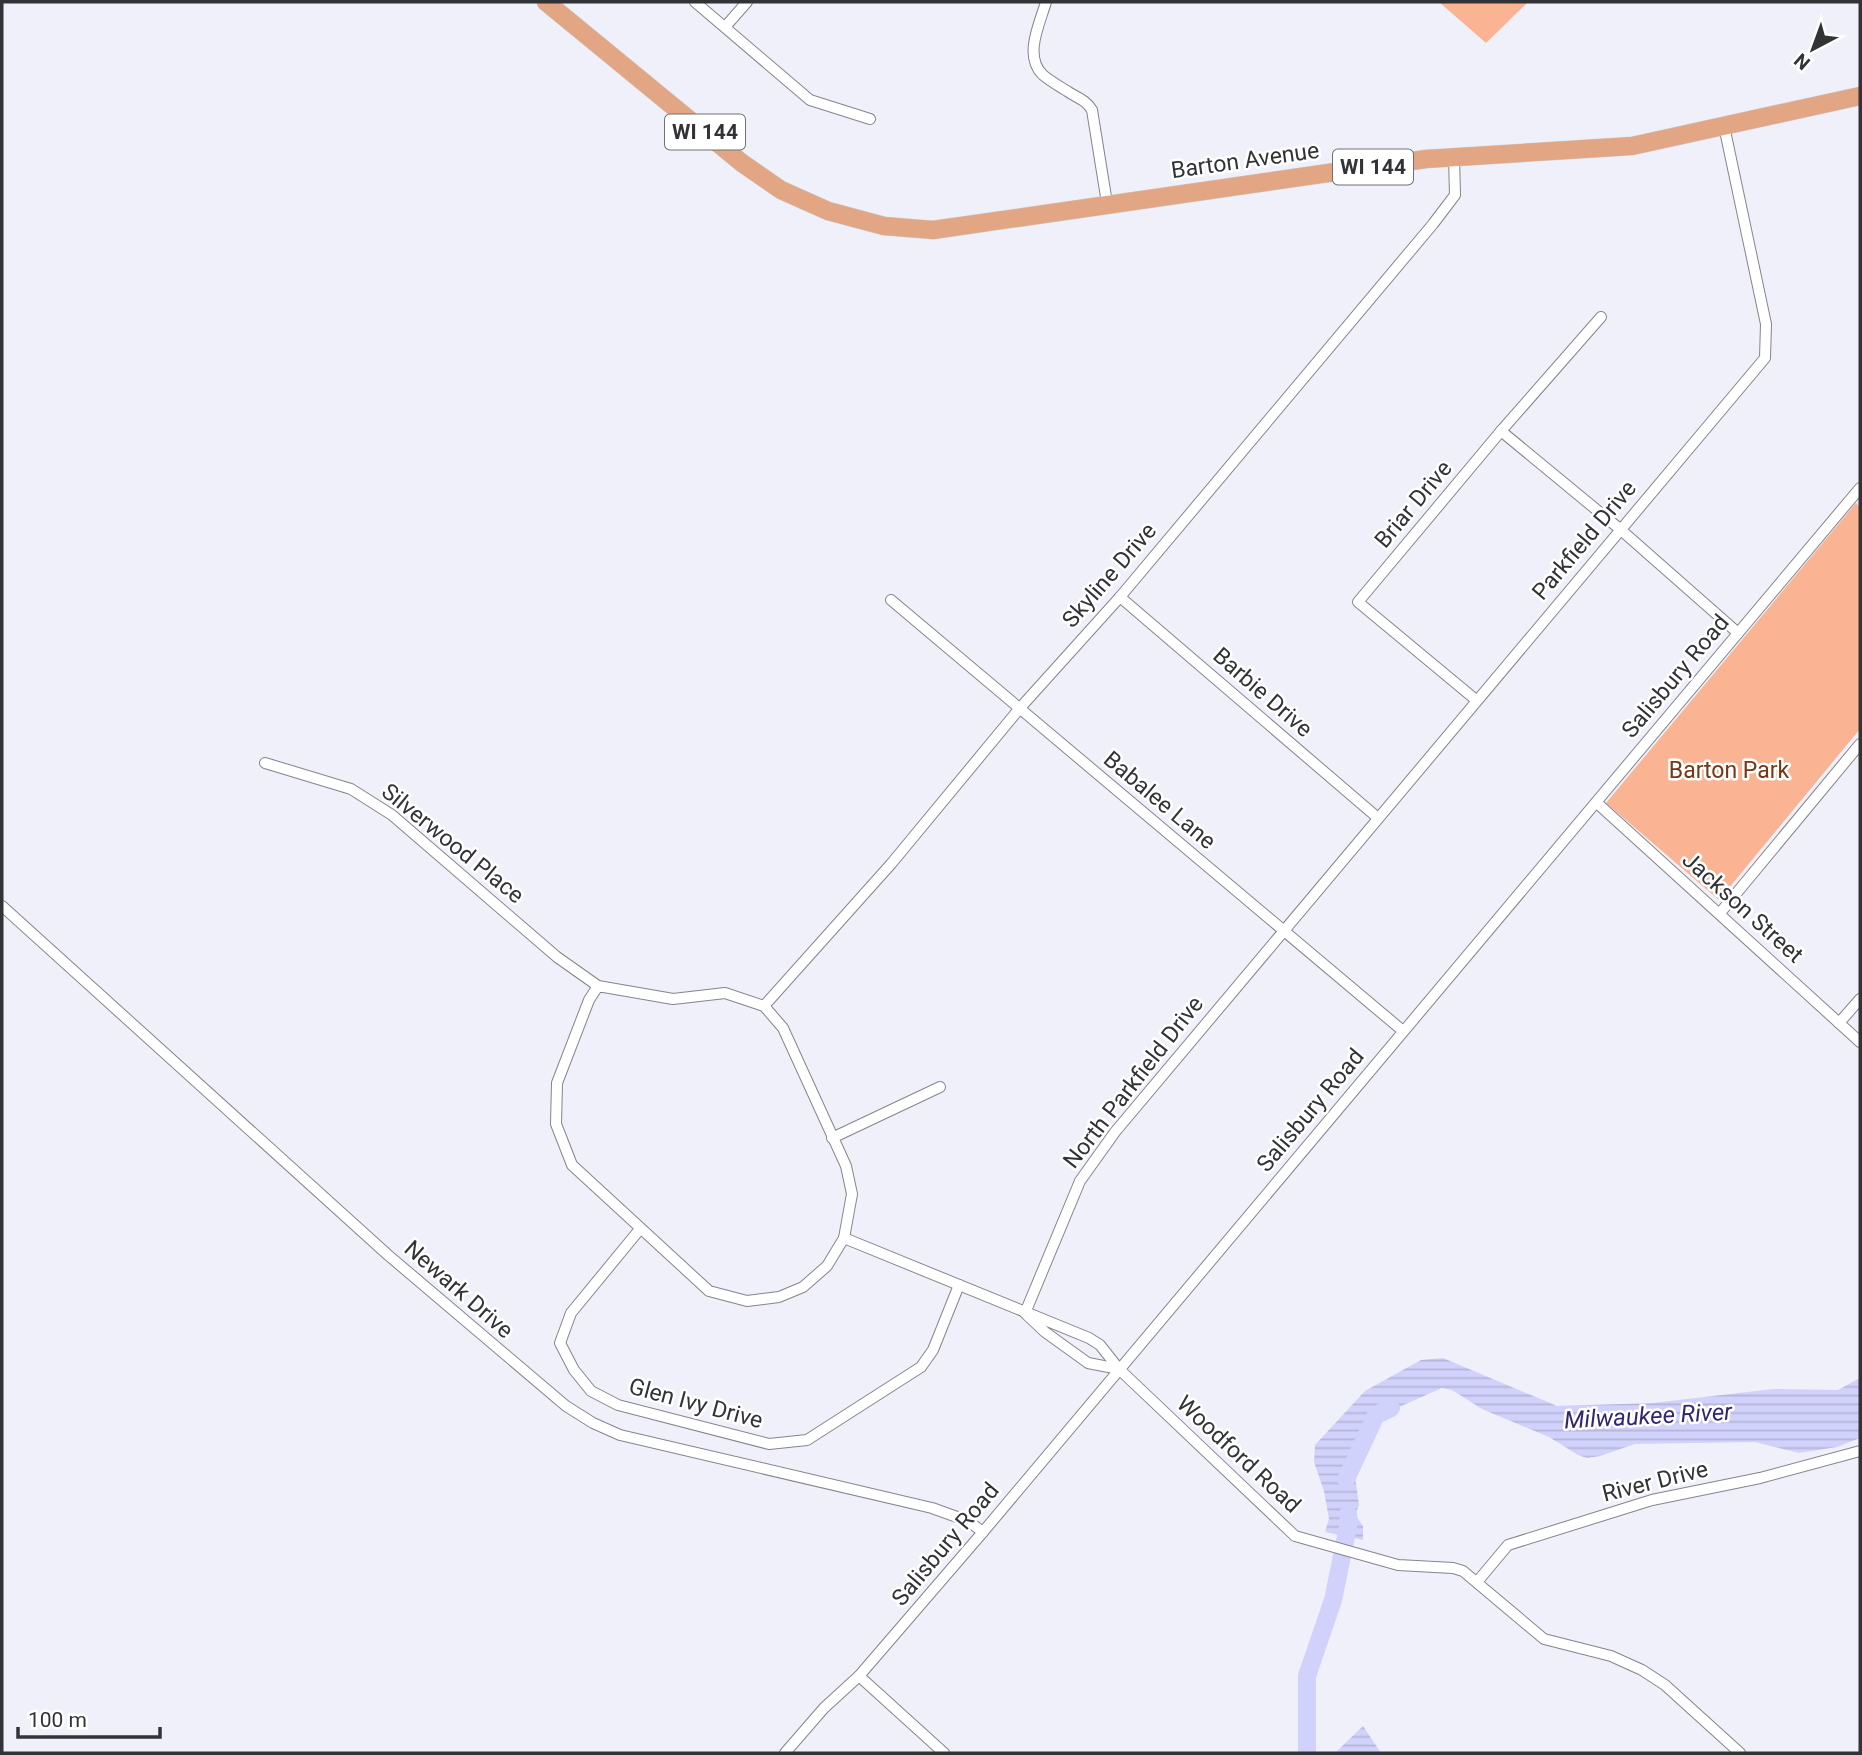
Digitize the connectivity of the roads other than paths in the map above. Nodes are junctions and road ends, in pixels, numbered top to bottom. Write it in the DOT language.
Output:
graph roads {
  1 [pos="547,2"];
  2 [pos="695,2"];
  3 [pos="747,2"];
  4 [pos="1046,2"];
  5 [pos="725,27"];
  6 [pos="1860,96"];
  7 [pos="870,119"];
  8 [pos="1724,126"];
  9 [pos="1454,157"];
  10 [pos="1107,203"];
  11 [pos="1601,317"];
  12 [pos="1501,431"];
  13 [pos="1860,489"];
  14 [pos="1620,530"];
  15 [pos="1120,597"];
  16 [pos="891,600"];
  17 [pos="1738,633"];
  18 [pos="1476,700"];
  19 [pos="1020,708"];
  20 [pos="1860,744"];
  21 [pos="264,763"];
  22 [pos="1597,803"];
  23 [pos="1378,818"];
  24 [pos="2,906"];
  25 [pos="1720,913"];
  26 [pos="1283,931"];
  27 [pos="597,986"];
  28 [pos="1860,999"];
  29 [pos="764,1006"];
  30 [pos="1839,1023"];
  31 [pos="1403,1031"];
  32 [pos="1860,1042"];
  33 [pos="940,1087"];
  34 [pos="832,1138"];
  35 [pos="640,1229"];
  36 [pos="844,1238"];
  37 [pos="959,1285"];
  38 [pos="1025,1313"];
  39 [pos="1119,1369"];
  40 [pos="1860,1451"];
  41 [pos="983,1532"];
  42 [pos="1477,1582"];
  43 [pos="859,1676"];
  44 [pos="785,1753"];
  45 [pos="944,1753"];
  46 [pos="1740,1753"];
  1 -- 10 [label="main road, Barton Avenue / WI 144"];
  2 -- 5 [label="street"];
  3 -- 5 [label="street"];
  4 -- 10 [label="street"];
  5 -- 7 [label="street"];
  6 -- 8 [label="main road, Barton Avenue / WI 144"];
  8 -- 9 [label="main road, Barton Avenue / WI 144"];
  8 -- 14 [label="street, Parkfield Drive"];
  9 -- 10 [label="main road, Barton Avenue / WI 144"];
  9 -- 15 [label="street, Skyline Drive"];
  11 -- 12 [label="street, Briar Drive"];
  12 -- 14 [label="street"];
  12 -- 18 [label="street, Briar Drive"];
  13 -- 17 [label="street, Salisbury Road"];
  14 -- 17 [label="street"];
  14 -- 18 [label="street, Parkfield Drive"];
  15 -- 19 [label="street, Skyline Drive"];
  15 -- 23 [label="street, Barbie Drive"];
  16 -- 19 [label="street, Babalee Lane"];
  17 -- 22 [label="street, Salisbury Road"];
  18 -- 23 [label="street, Parkfield Drive"];
  19 -- 26 [label="street, Babalee Lane"];
  19 -- 29 [label="street, Skyline Drive"];
  20 -- 25 [label="street"];
  21 -- 27 [label="street, Silverwood Place"];
  22 -- 25 [label="street, Jackson Street"];
  22 -- 31 [label="street, Salisbury Road"];
  23 -- 26 [label="street, Parkfield Drive"];
  24 -- 41 [label="street, Newark Drive"];
  25 -- 30 [label="street, Jackson Street"];
  26 -- 31 [label="street, Babalee Lane"];
  26 -- 38 [label="street, North Parkfield Drive"];
  27 -- 29 [label="street"];
  27 -- 35 [label="street"];
  28 -- 30 [label="street"];
  29 -- 34 [label="street"];
  30 -- 32 [label="street, Jackson Street"];
  31 -- 39 [label="street, Salisbury Road"];
  33 -- 34 [label="street"];
  34 -- 36 [label="street"];
  35 -- 36 [label="street"];
  35 -- 37 [label="street, Glen Ivy Drive"];
  36 -- 37 [label="street, Woodford Road"];
  37 -- 38 [label="street, Woodford Road"];
  38 -- 39 [label="street, Woodford Road"];
  38 -- 39 [label="street, Woodford Road"];
  39 -- 41 [label="street, Salisbury Road"];
  39 -- 42 [label="street, Woodford Road"];
  40 -- 42 [label="street, River Drive"];
  41 -- 43 [label="street, Salisbury Road"];
  42 -- 46 [label="street, Woodford Road"];
  43 -- 44 [label="street, Salisbury Road"];
  43 -- 45 [label="street"];
}
